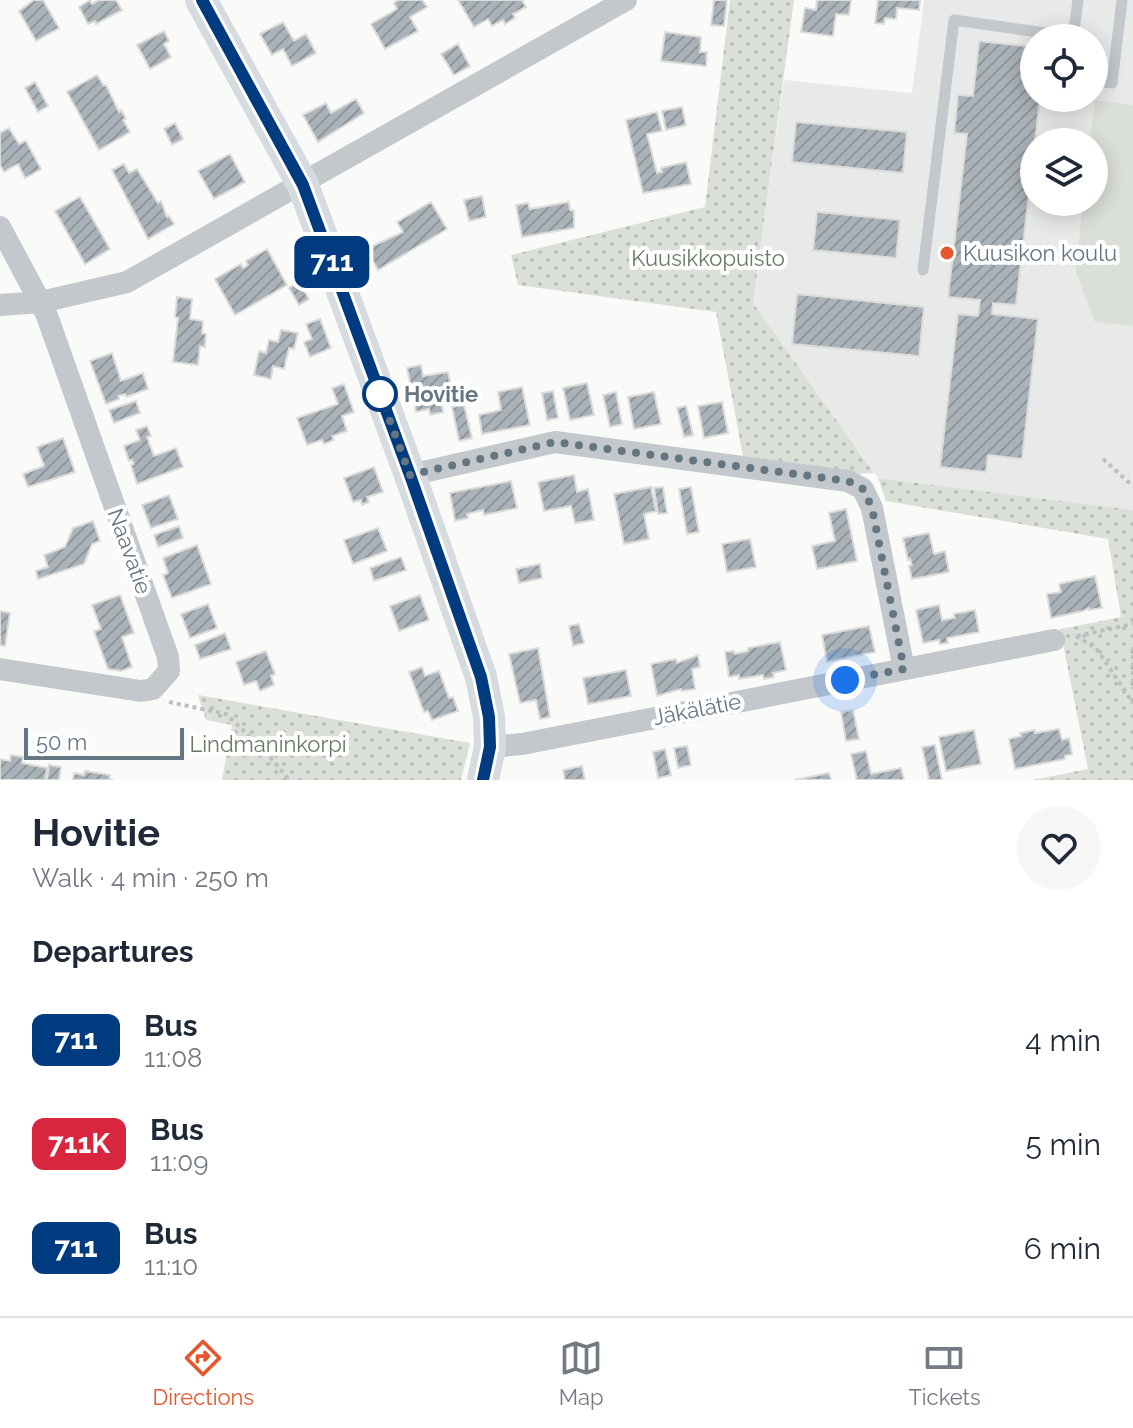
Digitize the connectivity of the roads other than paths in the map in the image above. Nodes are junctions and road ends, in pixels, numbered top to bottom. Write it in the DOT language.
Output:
graph roads {
  1 [pos="201,0"];
  2 [pos="626,0"];
  3 [pos="1078,0"];
  4 [pos="1122,0"];
  5 [pos="1075,24"];
  6 [pos="1020,29"];
  7 [pos="1108,83"];
  8 [pos="303,185"];
  9 [pos="0,227"];
  10 [pos="923,270"];
  11 [pos="41,302"];
  12 [pos="0,305"];
  13 [pos="410,475"];
  14 [pos="1054,640"];
  15 [pos="0,669"];
  16 [pos="904,669"];
  17 [pos="490,747"];
  18 [pos="483,780"];
  1 -- 8 [label="street"];
  2 -- 8 [label="street"];
  3 -- 5 [label="lane"];
  4 -- 7 [label="lane"];
  6 -- 10 [label="lane"];
  8 -- 11 [label="street"];
  8 -- 13 [label="street"];
  9 -- 11 [label="street, Naavatie"];
  11 -- 12 [label="street"];
  11 -- 15 [label="street, Naavatie"];
  13 -- 16 [label="street"];
  13 -- 17 [label="street"];
  14 -- 16 [label="street, Jäkälätie"];
  16 -- 17 [label="street, Jäkälätie"];
  17 -- 18 [label="street"];
}
